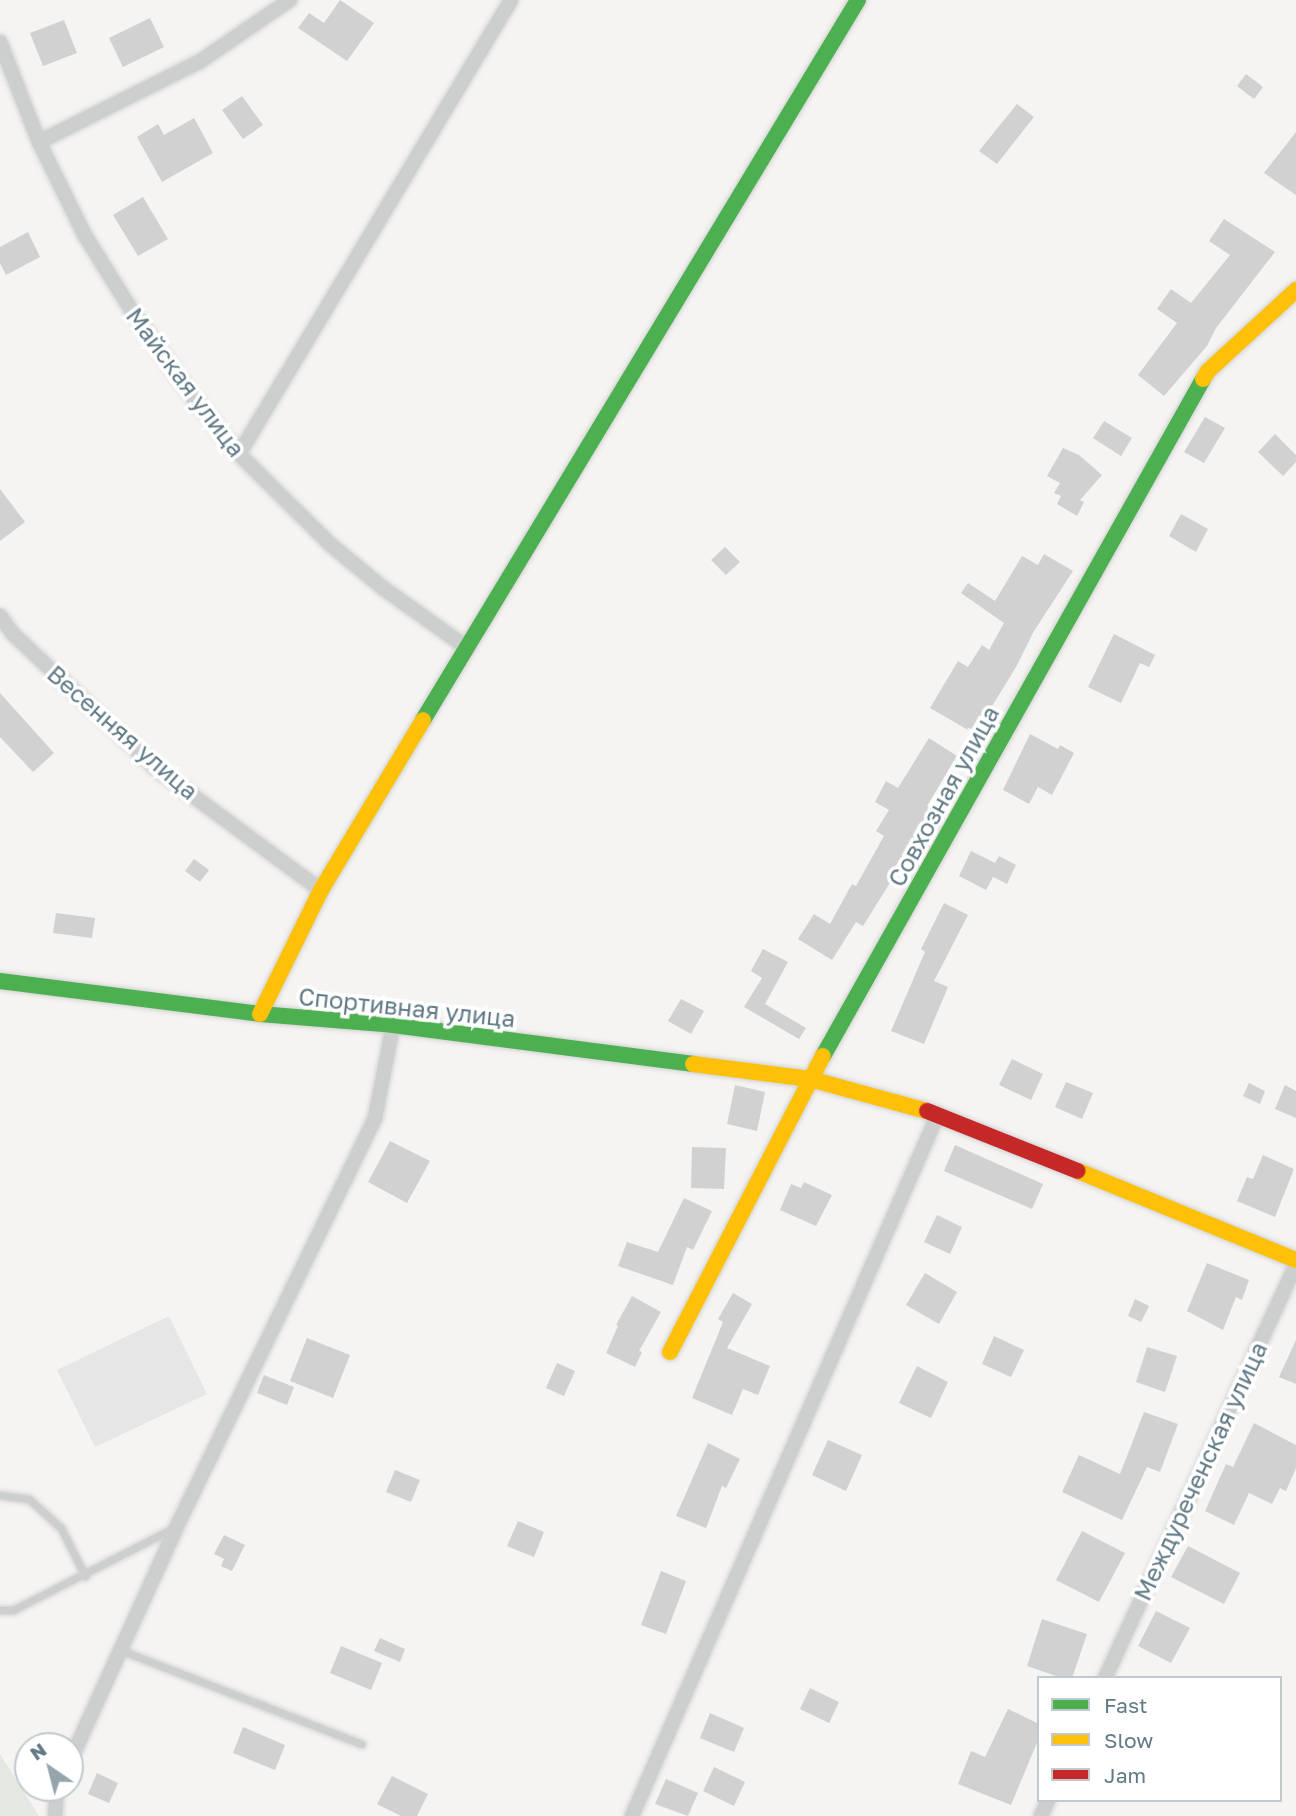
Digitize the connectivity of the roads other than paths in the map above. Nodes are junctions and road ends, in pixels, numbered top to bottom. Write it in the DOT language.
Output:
graph roads {
  1 [pos="290,0"];
  2 [pos="511,0"];
  3 [pos="858,0"];
  4 [pos="0,42"];
  5 [pos="39,142"];
  6 [pos="1296,290"];
  7 [pos="239,454"];
  8 [pos="0,616"];
  9 [pos="467,649"];
  10 [pos="321,890"];
  11 [pos="0,981"];
  12 [pos="260,1014"];
  13 [pos="393,1025"];
  14 [pos="810,1079"];
  15 [pos="938,1114"];
  16 [pos="1296,1263"];
  17 [pos="670,1352"];
  18 [pos="0,1495"];
  19 [pos="177,1527"];
  20 [pos="85,1576"];
  21 [pos="0,1610"];
  22 [pos="122,1651"];
  23 [pos="1106,1676"];
  24 [pos="84,1732"];
  25 [pos="362,1744"];
  26 [pos="632,1816"];
  1 -- 5 [label="street"];
  2 -- 7 [label="street"];
  3 -- 9 [label="street"];
  4 -- 5 [label="street, Майская улица"];
  5 -- 7 [label="street, Майская улица"];
  6 -- 14 [label="street, Совхозная улица"];
  7 -- 9 [label="street, Майская улица"];
  8 -- 10 [label="street, Весенняя улица"];
  9 -- 10 [label="street"];
  10 -- 12 [label="street"];
  11 -- 12 [label="street, Спортивная улица"];
  12 -- 13 [label="street, Спортивная улица"];
  13 -- 14 [label="street, Спортивная улица"];
  13 -- 19 [label="street"];
  14 -- 15 [label="street, Спортивная улица"];
  14 -- 17 [label="street, Совхозная улица"];
  15 -- 16 [label="street, Спортивная улица"];
  15 -- 26 [label="street"];
  16 -- 23 [label="street, Междуреченская улица"];
  18 -- 20 [label="lane"];
  19 -- 20 [label="lane"];
  19 -- 22 [label="street"];
  20 -- 21 [label="lane"];
  22 -- 24 [label="street"];
  22 -- 25 [label="lane"];
}
